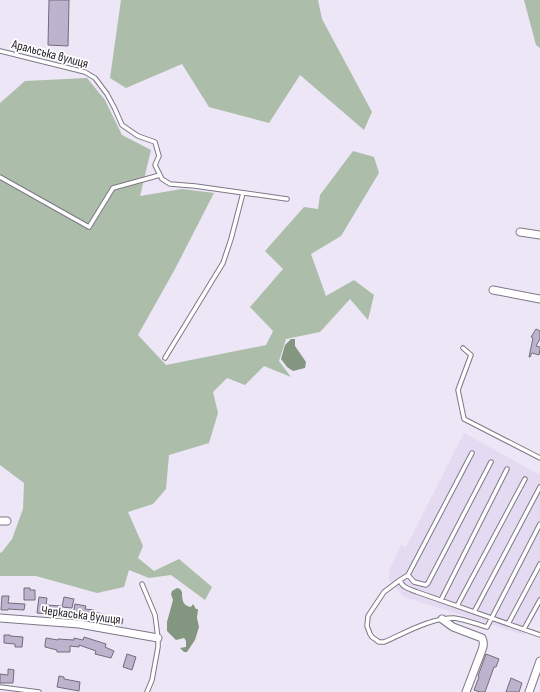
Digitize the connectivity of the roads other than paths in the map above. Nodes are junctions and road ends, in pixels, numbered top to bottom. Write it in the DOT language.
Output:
graph roads {
  1 [pos="0,51"];
  2 [pos="160,175"];
  3 [pos="0,177"];
  4 [pos="243,193"];
  5 [pos="287,200"];
  6 [pos="520,232"];
  7 [pos="540,235"];
  8 [pos="493,290"];
  9 [pos="540,299"];
  10 [pos="463,348"];
  11 [pos="165,358"];
  12 [pos="472,453"];
  13 [pos="540,458"];
  14 [pos="491,462"];
  15 [pos="507,469"];
  16 [pos="525,479"];
  17 [pos="540,487"];
  18 [pos="540,524"];
  19 [pos="540,564"];
  20 [pos="408,575"];
  21 [pos="400,580"];
  22 [pos="142,584"];
  23 [pos="441,600"];
  24 [pos="540,600"];
  25 [pos="457,606"];
  26 [pos="539,607"];
  27 [pos="474,612"];
  28 [pos="0,618"];
  29 [pos="491,618"];
  30 [pos="442,619"];
  31 [pos="508,624"];
  32 [pos="524,629"];
  33 [pos="540,635"];
  34 [pos="158,638"];
  35 [pos="540,661"];
  36 [pos="0,688"];
  37 [pos="39,692"];
  38 [pos="147,692"];
  39 [pos="466,692"];
  40 [pos="529,692"];
  1 -- 2 [label="lane, Аральська вулиця"];
  2 -- 3 [label="lane"];
  2 -- 4 [label="lane"];
  4 -- 5 [label="lane"];
  4 -- 11 [label="lane"];
  6 -- 7 [label="street"];
  8 -- 9 [label="street"];
  10 -- 13 [label="lane"];
  12 -- 20 [label="lane"];
  14 -- 20 [label="lane"];
  15 -- 23 [label="lane"];
  16 -- 25 [label="lane"];
  17 -- 27 [label="lane"];
  18 -- 29 [label="lane"];
  19 -- 31 [label="lane"];
  20 -- 21 [label="lane"];
  21 -- 23 [label="lane"];
  21 -- 30 [label="lane"];
  22 -- 34 [label="lane"];
  23 -- 25 [label="lane"];
  24 -- 26 [label="lane"];
  25 -- 27 [label="lane"];
  26 -- 32 [label="lane"];
  27 -- 29 [label="lane"];
  28 -- 34 [label="street, Черкаська вулиця"];
  29 -- 30 [label="lane"];
  29 -- 31 [label="lane"];
  30 -- 39 [label="street"];
  31 -- 32 [label="lane"];
  32 -- 33 [label="lane"];
  34 -- 38 [label="lane"];
  35 -- 40 [label="street"];
  36 -- 37 [label="lane"];
}
